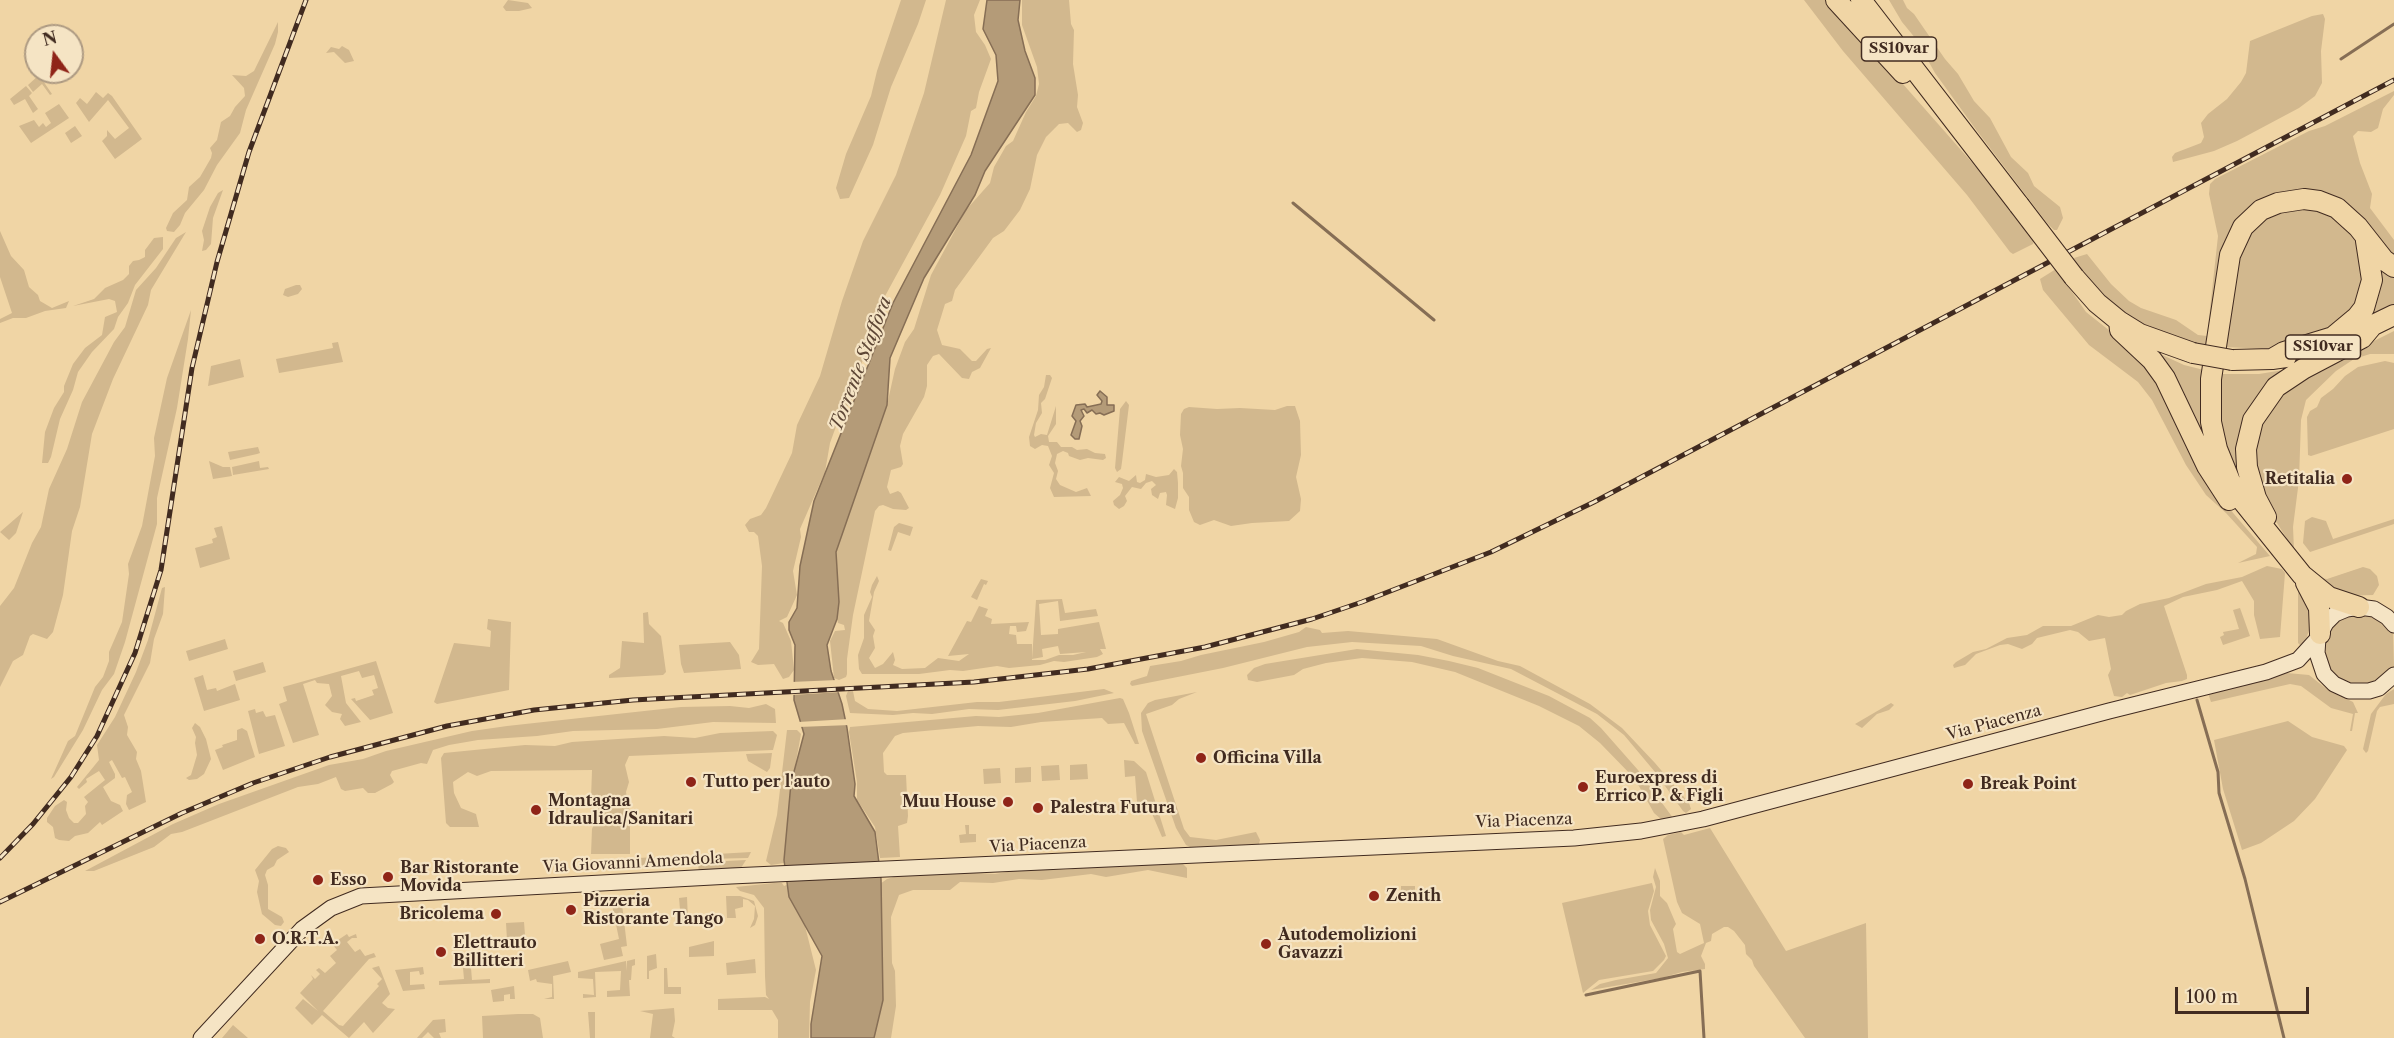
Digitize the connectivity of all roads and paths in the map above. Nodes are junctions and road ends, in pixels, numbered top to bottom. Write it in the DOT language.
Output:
graph roads {
  1 [pos="1836,0"];
  2 [pos="1861,0"];
  3 [pos="1878,0"];
  4 [pos="1936,98"];
  5 [pos="2365,236"];
  6 [pos="2394,267"];
  7 [pos="2394,315"];
  8 [pos="2119,321"];
  9 [pos="2372,326"];
  10 [pos="2272,359"];
  11 [pos="2282,549"];
  12 [pos="2299,571"];
  13 [pos="2359,607"];
  14 [pos="2392,621"];
  15 [pos="2319,636"];
  16 [pos="2266,672"];
  17 [pos="2394,675"];
  18 [pos="2329,680"];
  19 [pos="763,874"];
  20 [pos="201,1038"];
  1 -- 4 [label="highway"];
  2 -- 4 [label="highway, SS10var"];
  3 -- 4 [label="highway"];
  4 -- 8 [label="highway, SS10var, bridge"];
  5 -- 6 [label="highway"];
  5 -- 10 [label="highway"];
  5 -- 11 [label="highway"];
  7 -- 9 [label="highway, SS10var"];
  8 -- 10 [label="highway, SS10var, bridge"];
  8 -- 12 [label="highway"];
  9 -- 10 [label="highway, SS10var"];
  9 -- 11 [label="highway"];
  11 -- 12 [label="highway"];
  12 -- 13 [label="highway"];
  12 -- 15 [label="highway"];
  13 -- 14 [label="main road"];
  13 -- 15 [label="main road, Via Piacenza"];
  15 -- 16 [label="main road, Via Piacenza"];
  15 -- 18 [label="main road"];
  16 -- 18 [label="main road, Via Piacenza"];
  16 -- 19 [label="main road, Via Piacenza"];
  17 -- 18 [label="main road, Via Piacenza"];
  19 -- 20 [label="main road, Via Giovanni Amendola"];
}
